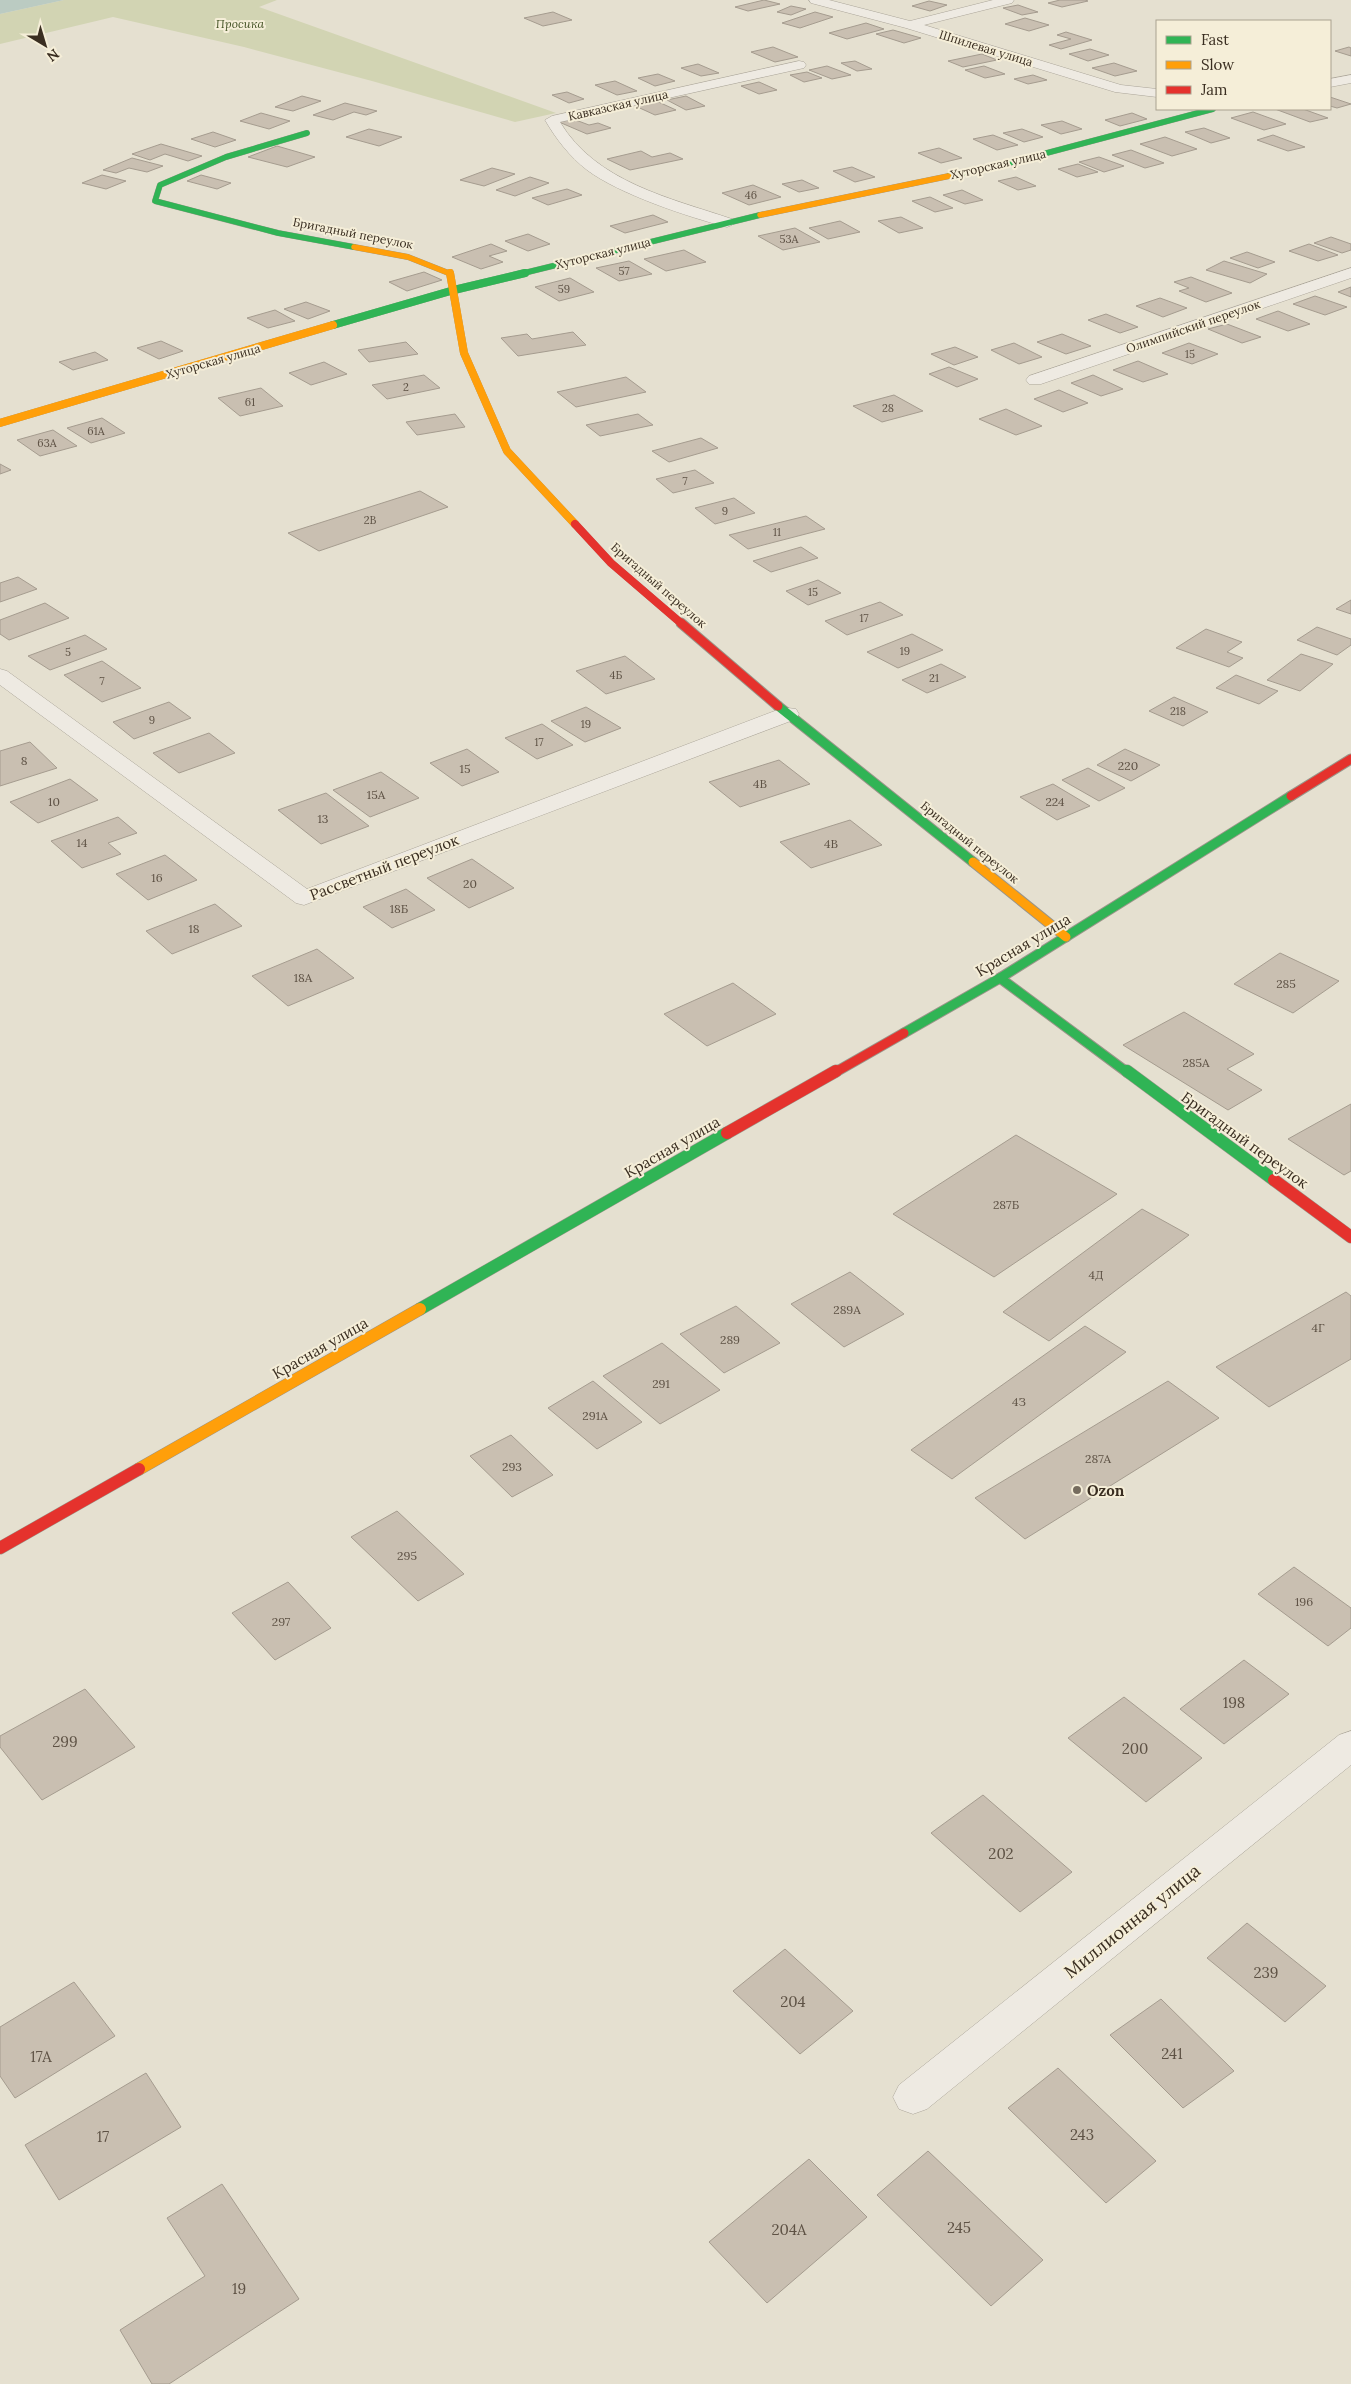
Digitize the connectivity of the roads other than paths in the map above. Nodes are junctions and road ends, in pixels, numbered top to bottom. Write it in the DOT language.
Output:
graph roads {
  1 [pos="815,0"];
  2 [pos="1008,0"];
  3 [pos="910,25"];
  4 [pos="800,65"];
  5 [pos="1156,93"];
  6 [pos="1209,110"];
  7 [pos="307,133"];
  8 [pos="726,222"];
  9 [pos="1351,273"];
  10 [pos="454,290"];
  11 [pos="1035,380"];
  12 [pos="0,423"];
  13 [pos="0,675"];
  14 [pos="788,714"];
  15 [pos="1351,759"];
  16 [pos="1066,937"];
  17 [pos="1000,978"];
  18 [pos="1351,1237"];
  19 [pos="0,1548"];
  20 [pos="1351,1745"];
  21 [pos="913,2097"];
  1 -- 3 [label="street, Шпилевая улица"];
  2 -- 3 [label="street"];
  3 -- 5 [label="street, Шпилевая улица"];
  4 -- 8 [label="street, Кавказская улица"];
  6 -- 8 [label="street, Хуторская улица"];
  7 -- 10 [label="street, Бригадный переулок"];
  8 -- 10 [label="street, Хуторская улица"];
  9 -- 11 [label="street, Олимпийский переулок"];
  10 -- 12 [label="street, Хуторская улица"];
  10 -- 14 [label="street, Бригадный переулок"];
  13 -- 14 [label="street, Рассветный переулок"];
  14 -- 16 [label="street, Бригадный переулок"];
  15 -- 16 [label="street, Красная улица"];
  16 -- 17 [label="street, Красная улица"];
  17 -- 18 [label="street, Бригадный переулок"];
  17 -- 19 [label="street, Красная улица"];
  20 -- 21 [label="street, Миллионная улица"];
}
